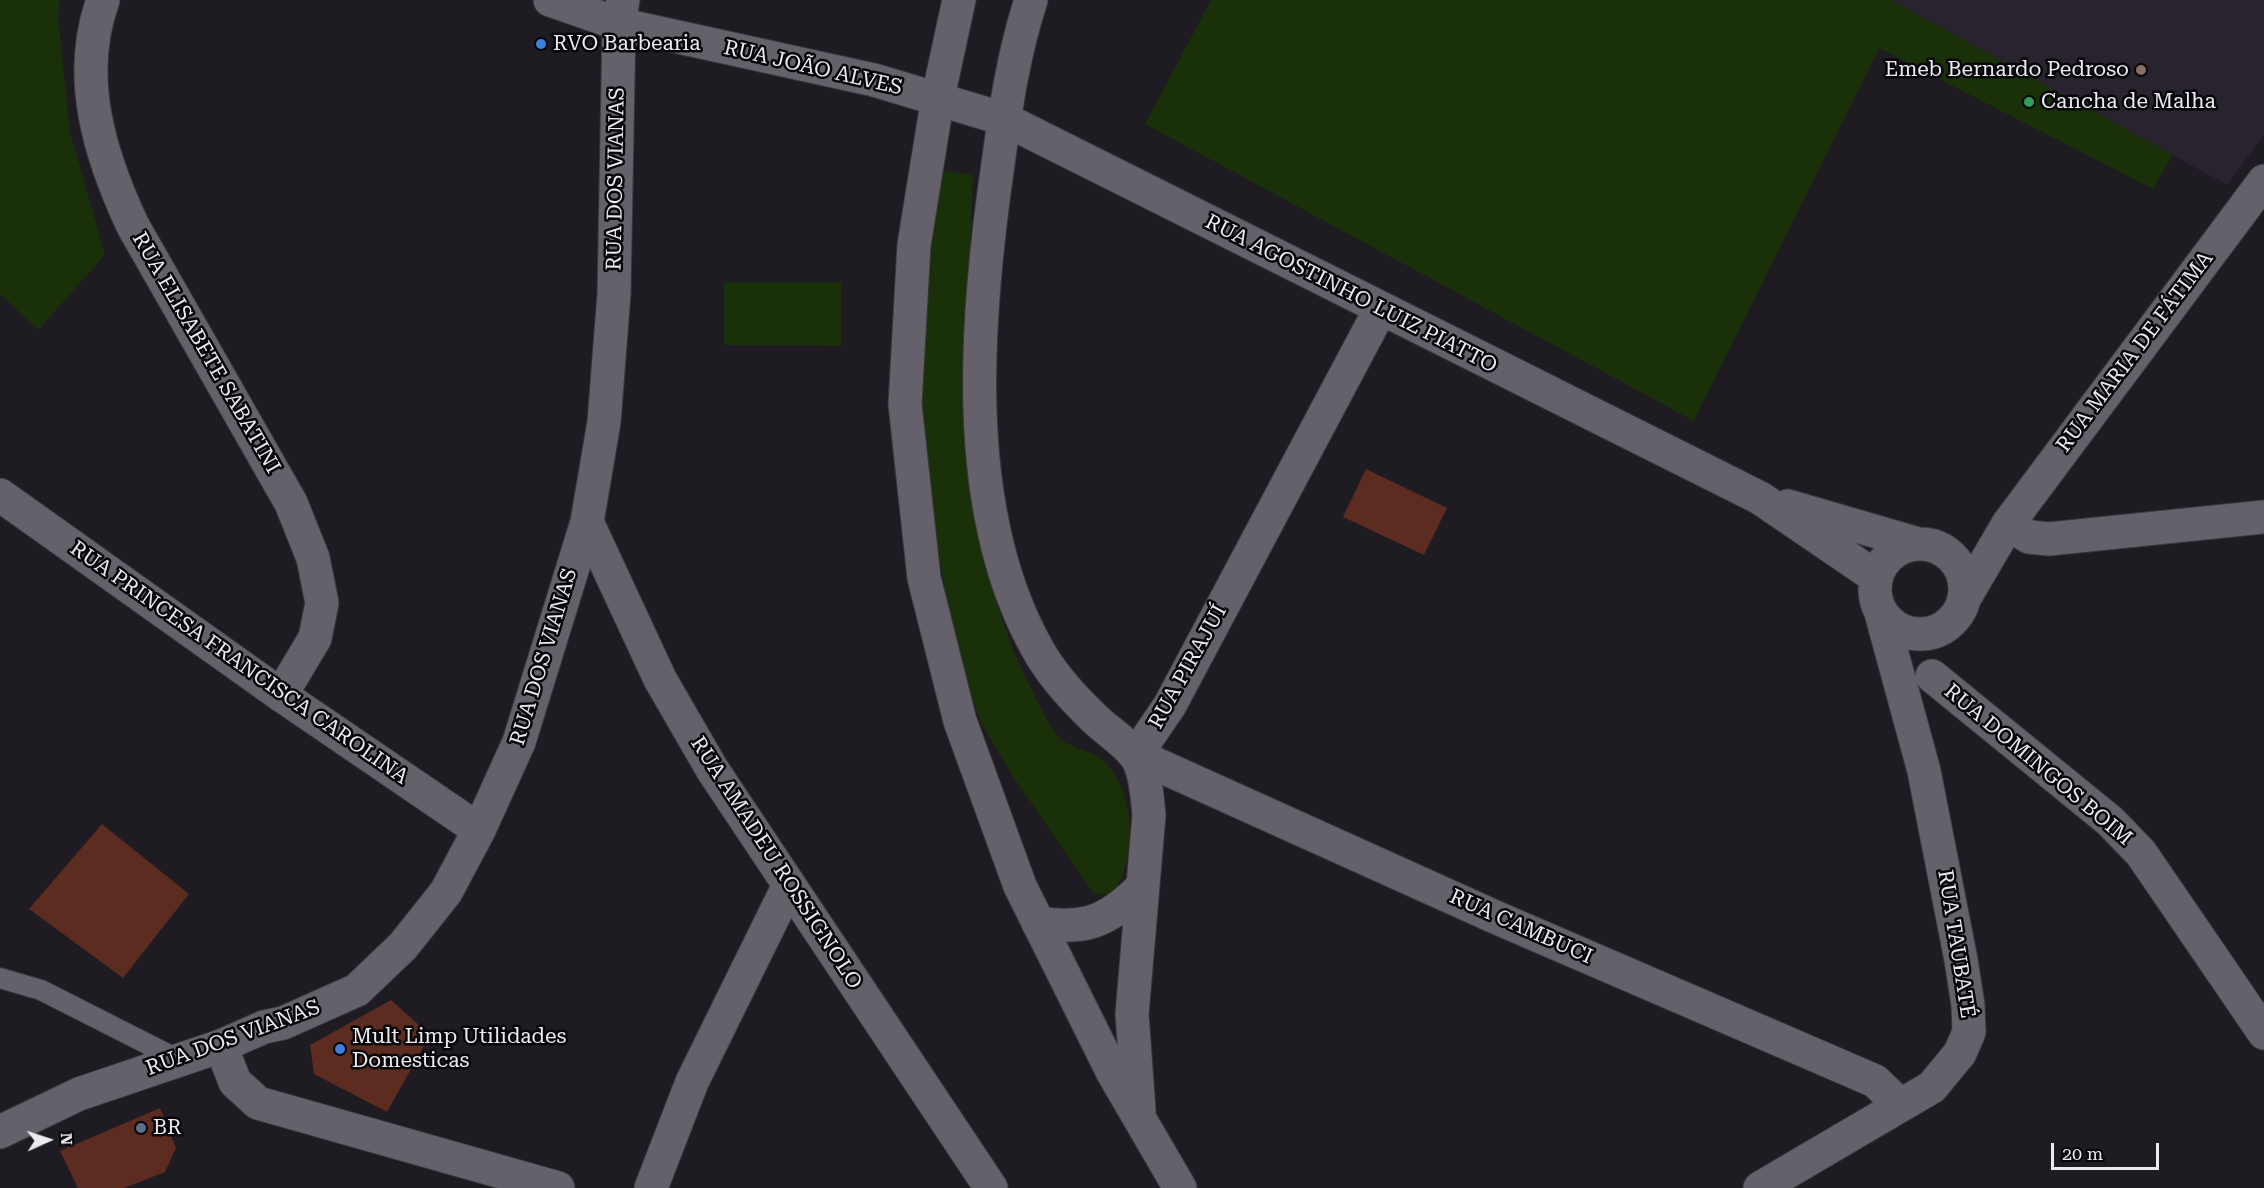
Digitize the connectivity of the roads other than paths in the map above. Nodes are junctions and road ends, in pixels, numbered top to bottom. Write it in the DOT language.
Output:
graph roads {
  1 [pos="103,0"];
  2 [pos="550,0"];
  3 [pos="959,0"];
  4 [pos="1030,0"];
  5 [pos="621,12"];
  6 [pos="938,98"];
  7 [pos="1004,119"];
  8 [pos="2264,182"];
  9 [pos="1380,310"];
  10 [pos="0,495"];
  11 [pos="1760,498"];
  12 [pos="2264,517"];
  13 [pos="587,522"];
  14 [pos="2008,524"];
  15 [pos="1928,546"];
  16 [pos="1876,577"];
  17 [pos="1964,599"];
  18 [pos="1881,613"];
  19 [pos="1936,630"];
  20 [pos="1932,676"];
  21 [pos="280,695"];
  22 [pos="1136,755"];
  23 [pos="1924,771"];
  24 [pos="479,830"];
  25 [pos="789,885"];
  26 [pos="1141,888"];
  27 [pos="1038,922"];
  28 [pos="0,978"];
  29 [pos="2264,1033"];
  30 [pos="221,1046"];
  31 [pos="179,1060"];
  32 [pos="1900,1105"];
  33 [pos="1140,1121"];
  34 [pos="0,1132"];
  35 [pos="558,1188"];
  36 [pos="651,1188"];
  37 [pos="992,1188"];
  38 [pos="1180,1188"];
  39 [pos="1760,1188"];
  1 -- 21 [label="street, RUA ELISABETE SABATINI"];
  2 -- 5 [label="street, RUA JOÃO ALVES"];
  3 -- 6 [label="street"];
  4 -- 7 [label="street"];
  5 -- 6 [label="street, RUA JOÃO ALVES"];
  5 -- 13 [label="street, RUA DOS VIANAS"];
  6 -- 7 [label="street, RUA AGOSTINHO LUIZ PIATTO"];
  6 -- 27 [label="street"];
  7 -- 9 [label="street, RUA AGOSTINHO LUIZ PIATTO"];
  7 -- 22 [label="street"];
  8 -- 14 [label="street, RUA MARIA DE FÁTIMA"];
  9 -- 11 [label="street, RUA AGOSTINHO LUIZ PIATTO"];
  9 -- 22 [label="street, RUA PIRAJUÍ"];
  10 -- 21 [label="street, RUA PRINCESA FRANCISCA CAROLINA"];
  11 -- 15 [label="street, RUA AGOSTINHO LUIZ PIATTO"];
  11 -- 16 [label="street, RUA AGOSTINHO LUIZ PIATTO"];
  12 -- 14 [label="street"];
  13 -- 24 [label="street, RUA DOS VIANAS"];
  13 -- 25 [label="street, RUA AMADEU ROSSIGNOLO"];
  14 -- 15 [label="street"];
  14 -- 17 [label="street"];
  15 -- 16 [label="street"];
  15 -- 17 [label="street"];
  16 -- 18 [label="street"];
  17 -- 19 [label="street"];
  18 -- 19 [label="street"];
  18 -- 23 [label="street, RUA TAUBATÉ"];
  19 -- 20 [label="street, RUA TAUBATÉ"];
  20 -- 23 [label="street, RUA TAUBATÉ"];
  20 -- 29 [label="street, RUA DOMINGOS BOIM"];
  21 -- 24 [label="street, RUA PRINCESA FRANCISCA CAROLINA"];
  22 -- 26 [label="street"];
  22 -- 32 [label="street, RUA CAMBUCI"];
  23 -- 32 [label="street, RUA TAUBATÉ"];
  24 -- 30 [label="street, RUA DOS VIANAS"];
  25 -- 36 [label="street"];
  25 -- 37 [label="street, RUA AMADEU ROSSIGNOLO"];
  26 -- 27 [label="street"];
  26 -- 33 [label="street"];
  27 -- 33 [label="street"];
  28 -- 31 [label="lane"];
  30 -- 31 [label="street, RUA DOS VIANAS"];
  30 -- 35 [label="street"];
  31 -- 34 [label="street, RUA DOS VIANAS"];
  32 -- 39 [label="street, RUA TAUBATÉ"];
  33 -- 38 [label="street"];
}
